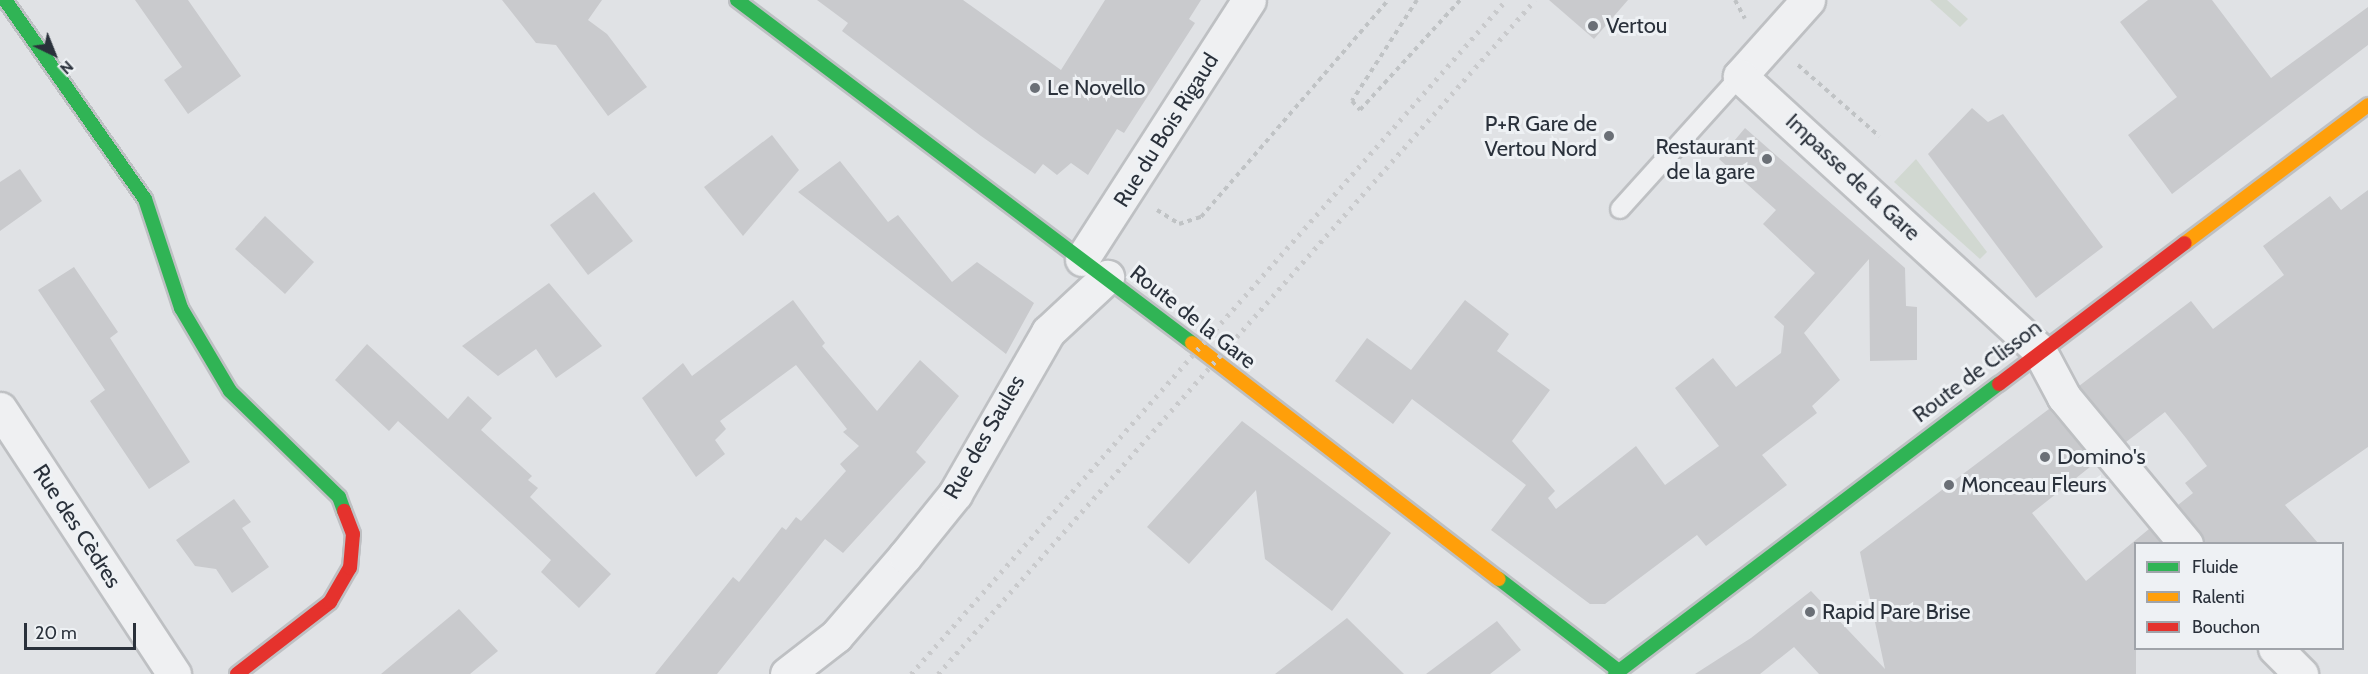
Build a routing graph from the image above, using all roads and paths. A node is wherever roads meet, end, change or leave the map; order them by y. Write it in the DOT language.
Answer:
graph roads {
  1 [pos="5,0"];
  2 [pos="737,0"];
  3 [pos="1249,0"];
  4 [pos="1388,0"];
  5 [pos="1417,0"];
  6 [pos="1460,0"];
  7 [pos="1735,0"];
  8 [pos="1809,0"];
  9 [pos="1771,42"];
  10 [pos="1740,76"];
  11 [pos="2368,105"];
  12 [pos="1879,136"];
  13 [pos="1129,191"];
  14 [pos="1620,208"];
  15 [pos="1094,268"];
  16 [pos="2039,350"];
  17 [pos="0,409"];
  18 [pos="2185,542"];
  19 [pos="2277,650"];
  20 [pos="1618,673"];
  21 [pos="174,674"];
  22 [pos="237,674"];
  23 [pos="787,674"];
  24 [pos="2301,674"];
  1 -- 22 [label="main road"];
  2 -- 15 [label="main road, Route de la Gare"];
  3 -- 13 [label="street, Rue du Bois Rigaud"];
  4 -- 13 [label="path"];
  5 -- 6 [label="path"];
  7 -- 9 [label="path"];
  8 -- 9 [label="street"];
  9 -- 10 [label="street"];
  9 -- 12 [label="path"];
  10 -- 14 [label="lane"];
  10 -- 16 [label="street, Impasse de la Gare"];
  11 -- 16 [label="main road, Route de Clisson"];
  13 -- 15 [label="street, Rue du Bois Rigaud"];
  15 -- 20 [label="main road, Route de la Gare"];
  15 -- 23 [label="street, Rue des Saules"];
  16 -- 18 [label="street, Impasse de la Gare"];
  16 -- 20 [label="main road, Route de Clisson"];
  17 -- 21 [label="street, Rue des Cèdres"];
  19 -- 24 [label="street"];
}
